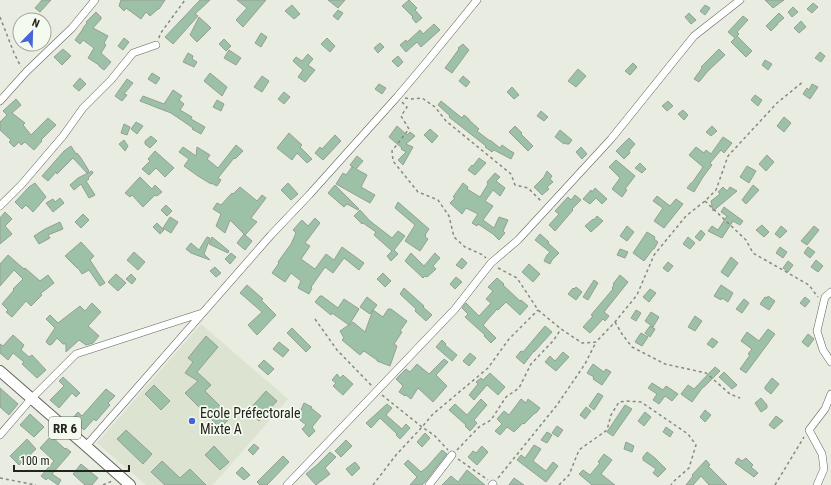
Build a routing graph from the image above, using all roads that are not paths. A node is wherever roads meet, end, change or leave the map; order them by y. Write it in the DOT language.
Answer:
graph roads {
  1 [pos="95,0"];
  2 [pos="477,0"];
  3 [pos="740,0"];
  4 [pos="156,45"];
  5 [pos="0,101"];
  6 [pos="0,206"];
  7 [pos="828,294"];
  8 [pos="202,313"];
  9 [pos="831,362"];
  10 [pos="0,371"];
  11 [pos="831,394"];
  12 [pos="31,399"];
  13 [pos="0,435"];
  14 [pos="86,446"];
  15 [pos="452,456"];
  16 [pos="130,485"];
  17 [pos="287,485"];
  18 [pos="429,485"];
  19 [pos="817,485"];
  1 -- 5 [label="street"];
  2 -- 8 [label="street"];
  3 -- 17 [label="street"];
  4 -- 6 [label="street"];
  7 -- 9 [label="street"];
  8 -- 12 [label="street"];
  8 -- 14 [label="street"];
  10 -- 12 [label="main road, RR 6"];
  11 -- 19 [label="street"];
  12 -- 13 [label="street"];
  12 -- 14 [label="main road, RR 6"];
  14 -- 16 [label="main road, RR 6"];
  15 -- 18 [label="street"];
}
